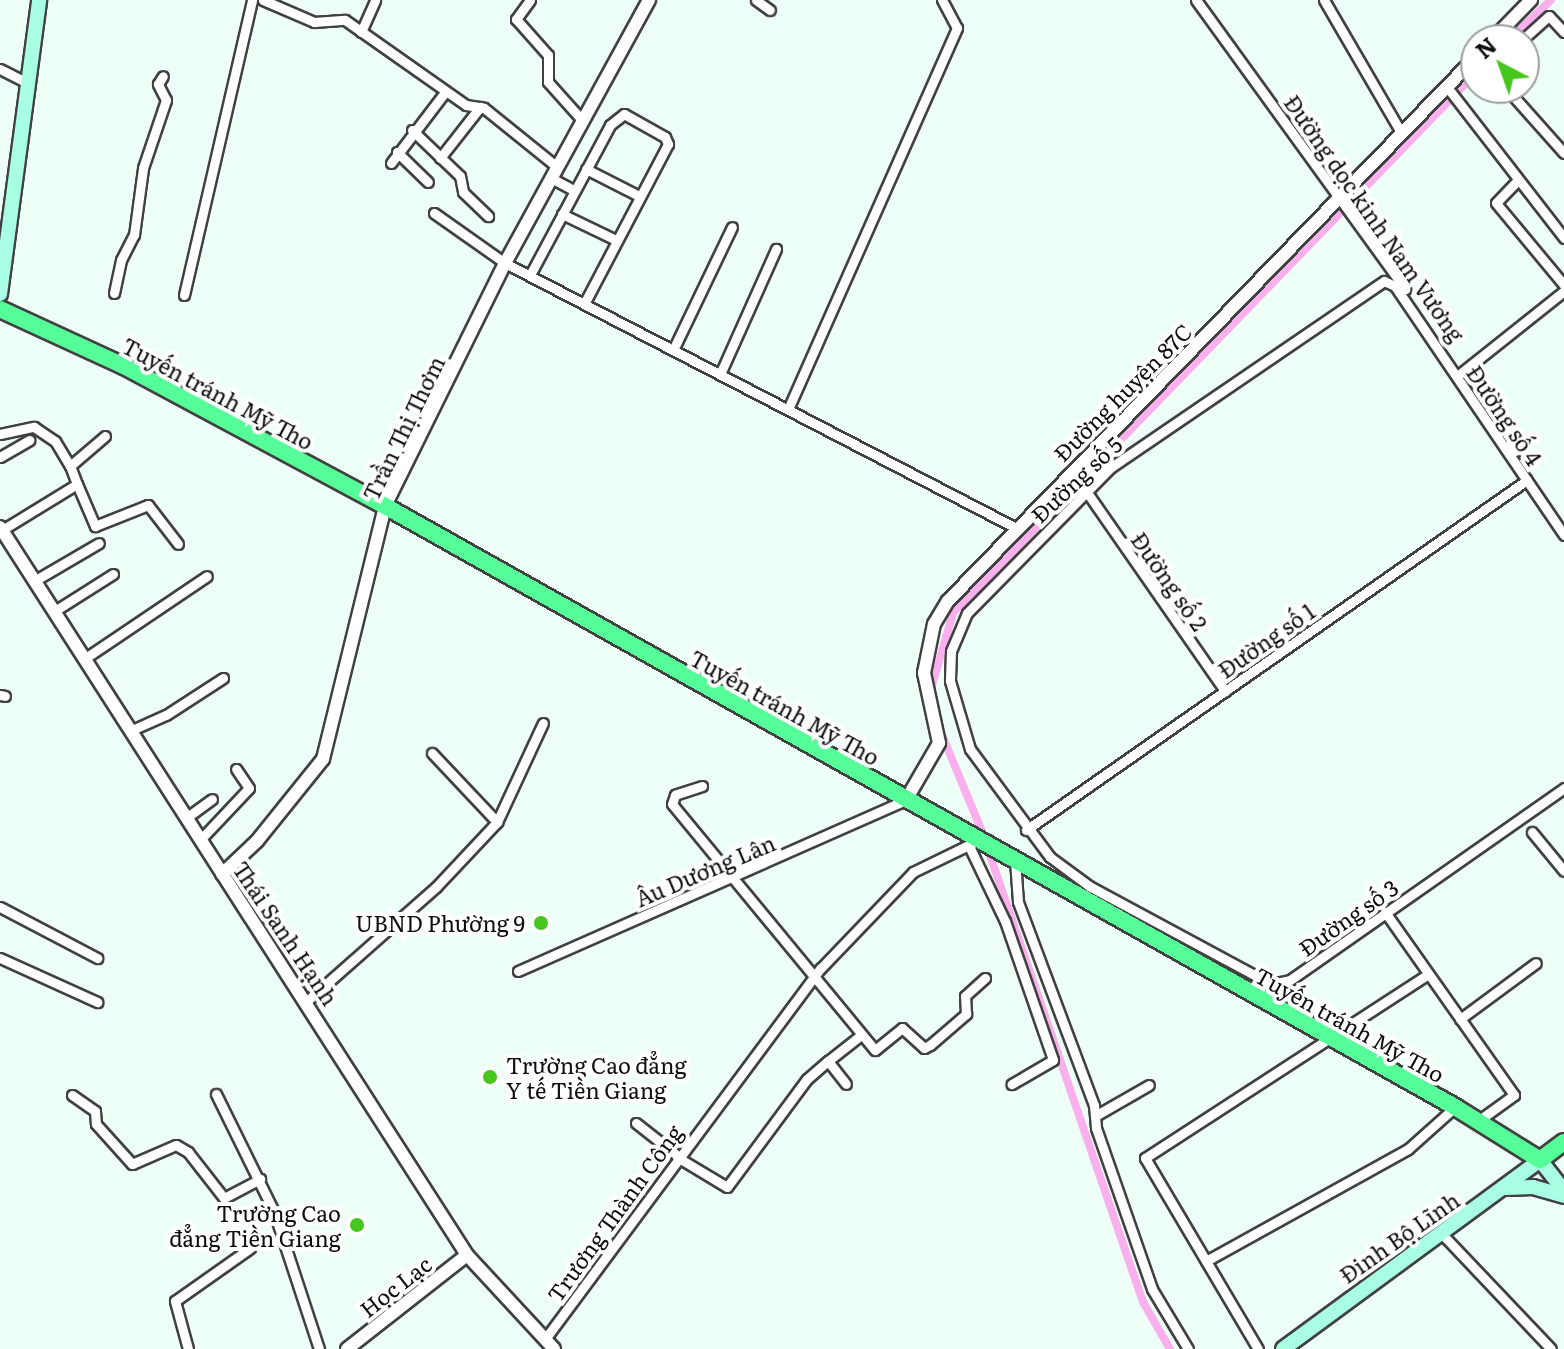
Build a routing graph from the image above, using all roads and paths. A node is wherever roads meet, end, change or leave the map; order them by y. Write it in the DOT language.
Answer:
graph roads {
  1 [pos="39,0"];
  2 [pos="252,0"];
  3 [pos="263,0"];
  4 [pos="375,0"];
  5 [pos="530,0"];
  6 [pos="649,0"];
  7 [pos="756,0"];
  8 [pos="942,0"];
  9 [pos="1196,0"];
  10 [pos="1324,0"];
  11 [pos="1531,0"];
  12 [pos="770,10"];
  13 [pos="1508,24"];
  14 [pos="1540,24"];
  15 [pos="361,32"];
  16 [pos="1564,32"];
  17 [pos="0,69"];
  18 [pos="163,76"];
  19 [pos="1460,82"];
  20 [pos="28,83"];
  21 [pos="445,92"];
  22 [pos="1452,94"];
  23 [pos="1520,104"];
  24 [pos="480,107"];
  25 [pos="582,120"];
  26 [pos="412,130"];
  27 [pos="1402,134"];
  28 [pos="397,152"];
  29 [pos="1564,153"];
  30 [pos="440,158"];
  31 [pos="391,163"];
  32 [pos="586,169"];
  33 [pos="554,175"];
  34 [pos="1517,181"];
  35 [pos="428,182"];
  36 [pos="572,189"];
  37 [pos="639,196"];
  38 [pos="1345,205"];
  39 [pos="434,213"];
  40 [pos="562,214"];
  41 [pos="488,216"];
  42 [pos="732,227"];
  43 [pos="1564,238"];
  44 [pos="616,240"];
  45 [pos="776,249"];
  46 [pos="507,264"];
  47 [pos="525,273"];
  48 [pos="1384,281"];
  49 [pos="1564,288"];
  50 [pos="114,293"];
  51 [pos="0,294"];
  52 [pos="184,295"];
  53 [pos="585,302"];
  54 [pos="0,309"];
  55 [pos="674,348"];
  56 [pos="721,372"];
  57 [pos="1461,373"];
  58 [pos="789,407"];
  59 [pos="0,434"];
  60 [pos="105,436"];
  61 [pos="30,440"];
  62 [pos="1523,446"];
  63 [pos="0,457"];
  64 [pos="70,466"];
  65 [pos="1527,480"];
  66 [pos="77,484"];
  67 [pos="1086,491"];
  68 [pos="385,506"];
  69 [pos="1016,528"];
  70 [pos="1,529"];
  71 [pos="1564,535"];
  72 [pos="99,543"];
  73 [pos="178,544"];
  74 [pos="113,574"];
  75 [pos="207,576"];
  76 [pos="34,581"];
  77 [pos="53,612"];
  78 [pos="84,659"];
  79 [pos="223,678"];
  80 [pos="1225,691"];
  81 [pos="543,723"];
  82 [pos="132,730"];
  83 [pos="432,753"];
  84 [pos="236,769"];
  85 [pos="702,786"];
  86 [pos="1564,788"];
  87 [pos="212,799"];
  88 [pos="906,800"];
  89 [pos="186,818"];
  90 [pos="497,822"];
  91 [pos="1026,830"];
  92 [pos="1532,832"];
  93 [pos="200,840"];
  94 [pos="977,843"];
  95 [pos="1013,859"];
  96 [pos="1564,871"];
  97 [pos="222,874"];
  98 [pos="730,878"];
  99 [pos="1085,891"];
  100 [pos="0,907"];
  101 [pos="1385,912"];
  102 [pos="0,958"];
  103 [pos="97,958"];
  104 [pos="1232,963"];
  105 [pos="1536,963"];
  106 [pos="518,971"];
  107 [pos="1427,975"];
  108 [pos="812,978"];
  109 [pos="985,978"];
  110 [pos="1223,979"];
  111 [pos="307,1001"];
  112 [pos="97,1002"];
  113 [pos="1460,1019"];
  114 [pos="861,1035"];
  115 [pos="1329,1038"];
  116 [pos="828,1061"];
  117 [pos="846,1084"];
  118 [pos="1012,1084"];
  119 [pos="1149,1085"];
  120 [pos="216,1094"];
  121 [pos="72,1095"];
  122 [pos="1455,1107"];
  123 [pos="1095,1116"];
  124 [pos="1478,1121"];
  125 [pos="636,1123"];
  126 [pos="1564,1142"];
  127 [pos="677,1156"];
  128 [pos="1540,1160"];
  129 [pos="260,1179"];
  130 [pos="1506,1188"];
  131 [pos="1564,1194"];
  132 [pos="1442,1234"];
  133 [pos="250,1248"];
  134 [pos="467,1255"];
  135 [pos="1206,1261"];
  136 [pos="549,1344"];
  137 [pos="1287,1348"];
  138 [pos="188,1349"];
  139 [pos="319,1349"];
  140 [pos="347,1349"];
  141 [pos="1188,1349"];
  142 [pos="1258,1349"];
  143 [pos="1551,1349"];
  1 -- 20 [label="main road"];
  2 -- 52 [label="street"];
  3 -- 15 [label="street"];
  4 -- 15 [label="street"];
  5 -- 25 [label="street"];
  6 -- 25 [label="street, Trần Thị Thơm"];
  7 -- 12 [label="street"];
  8 -- 58 [label="street"];
  9 -- 38 [label="street, Đường dọc kinh Nam Vương"];
  10 -- 27 [label="street"];
  11 -- 13 [label="street"];
  14 -- 16 [label="street"];
  15 -- 21 [label="street"];
  17 -- 20 [label="street"];
  18 -- 50 [label="street"];
  19 -- 22 [label="street, Đường huyện 87C"];
  20 -- 51 [label="main road"];
  21 -- 24 [label="street"];
  21 -- 26 [label="street"];
  22 -- 27 [label="street, Đường huyện 87C"];
  22 -- 34 [label="street"];
  23 -- 29 [label="street"];
  24 -- 30 [label="street"];
  24 -- 33 [label="street"];
  25 -- 33 [label="street, Trần Thị Thơm"];
  26 -- 28 [label="street"];
  26 -- 30 [label="street"];
  27 -- 38 [label="street, Đường huyện 87C"];
  28 -- 31 [label="street"];
  28 -- 35 [label="street"];
  30 -- 41 [label="street"];
  32 -- 36 [label="street"];
  32 -- 37 [label="street"];
  32 -- 37 [label="street"];
  33 -- 36 [label="street"];
  33 -- 46 [label="street, Trần Thị Thơm"];
  34 -- 43 [label="street"];
  34 -- 49 [label="street"];
  36 -- 40 [label="street"];
  37 -- 44 [label="street"];
  38 -- 57 [label="street, Đường dọc kinh Nam Vương"];
  38 -- 69 [label="street, Đường huyện 87C"];
  39 -- 46 [label="street"];
  40 -- 44 [label="street"];
  40 -- 47 [label="street"];
  42 -- 55 [label="street"];
  44 -- 53 [label="street"];
  45 -- 56 [label="street"];
  46 -- 47 [label="street"];
  46 -- 68 [label="street, Trần Thị Thơm"];
  47 -- 53 [label="street"];
  48 -- 65 [label="street, Đường số 4"];
  48 -- 67 [label="street, Đường số 5"];
  49 -- 57 [label="street"];
  53 -- 55 [label="street"];
  54 -- 68 [label="highway, Tuyến tránh Mỹ Tho"];
  55 -- 56 [label="street"];
  56 -- 58 [label="street"];
  57 -- 62 [label="street, Đường dọc kinh Nam Vương"];
  58 -- 69 [label="street"];
  59 -- 64 [label="street"];
  60 -- 64 [label="street"];
  61 -- 63 [label="street"];
  64 -- 66 [label="street"];
  65 -- 71 [label="street, Đường số 4"];
  65 -- 80 [label="street, Đường số 1"];
  66 -- 70 [label="street"];
  66 -- 73 [label="street"];
  67 -- 80 [label="street, Đường số 2"];
  67 -- 91 [label="street, Đường số 5"];
  68 -- 88 [label="highway, Tuyến tránh Mỹ Tho"];
  68 -- 97 [label="street, Trần Thị Thơm"];
  69 -- 88 [label="street, Đường huyện 87C"];
  70 -- 76 [label="street, Thái Sanh Hạnh"];
  72 -- 76 [label="street"];
  74 -- 77 [label="street"];
  75 -- 78 [label="street"];
  76 -- 77 [label="street, Thái Sanh Hạnh"];
  77 -- 78 [label="street, Thái Sanh Hạnh"];
  78 -- 82 [label="street, Thái Sanh Hạnh"];
  79 -- 82 [label="street"];
  80 -- 91 [label="street, Đường số 1"];
  81 -- 90 [label="street"];
  82 -- 89 [label="street, Thái Sanh Hạnh"];
  83 -- 90 [label="street"];
  84 -- 93 [label="street"];
  85 -- 98 [label="street"];
  86 -- 101 [label="street, Đường số 3"];
  87 -- 89 [label="street"];
  88 -- 94 [label="highway, Tuyến tránh Mỹ Tho"];
  88 -- 98 [label="street, Âu Dương Lân"];
  89 -- 93 [label="street, Thái Sanh Hạnh"];
  90 -- 111 [label="street"];
  91 -- 99 [label="street, Đường số 3"];
  92 -- 96 [label="street"];
  93 -- 97 [label="street, Thái Sanh Hạnh"];
  94 -- 95 [label="highway, Tuyến tránh Mỹ Tho"];
  94 -- 108 [label="street, Trương Thành Công"];
  94 -- 118 [label="street"];
  95 -- 99 [label="highway, Tuyến tránh Mỹ Tho"];
  95 -- 123 [label="street"];
  97 -- 111 [label="street, Thái Sanh Hạnh"];
  98 -- 106 [label="street, Âu Dương Lân"];
  98 -- 108 [label="street"];
  99 -- 104 [label="street, Đường số 3"];
  99 -- 110 [label="highway, Tuyến tránh Mỹ Tho"];
  100 -- 103 [label="street"];
  101 -- 104 [label="street, Đường số 3"];
  101 -- 107 [label="street"];
  102 -- 112 [label="street"];
  104 -- 110 [label="street"];
  105 -- 113 [label="street"];
  107 -- 113 [label="street"];
  107 -- 115 [label="street"];
  108 -- 114 [label="street"];
  108 -- 127 [label="street, Trương Thành Công"];
  109 -- 114 [label="street"];
  110 -- 115 [label="highway, Tuyến tránh Mỹ Tho"];
  111 -- 134 [label="street, Thái Sanh Hạnh"];
  113 -- 124 [label="street"];
  114 -- 116 [label="street"];
  115 -- 122 [label="highway, Tuyến tránh Mỹ Tho"];
  115 -- 135 [label="street"];
  116 -- 117 [label="street"];
  116 -- 127 [label="street"];
  119 -- 123 [label="street"];
  120 -- 129 [label="street"];
  121 -- 129 [label="street"];
  122 -- 124 [label="highway, Tuyến tránh Mỹ Tho"];
  122 -- 135 [label="street"];
  123 -- 141 [label="street"];
  124 -- 128 [label="highway, Tuyến tránh Mỹ Tho"];
  125 -- 127 [label="street"];
  126 -- 128 [label="highway"];
  127 -- 136 [label="street, Trương Thành Công"];
  128 -- 130 [label="main road, Đinh Bộ Lĩnh"];
  128 -- 131 [label="main road"];
  129 -- 139 [label="street"];
  130 -- 131 [label="main road"];
  130 -- 132 [label="main road, Đinh Bộ Lĩnh"];
  132 -- 137 [label="main road, Đinh Bộ Lĩnh"];
  132 -- 143 [label="street"];
  133 -- 138 [label="street"];
  134 -- 136 [label="street, Thái Sanh Hạnh"];
  134 -- 140 [label="street, Học Lạc"];
  135 -- 142 [label="street"];
}
